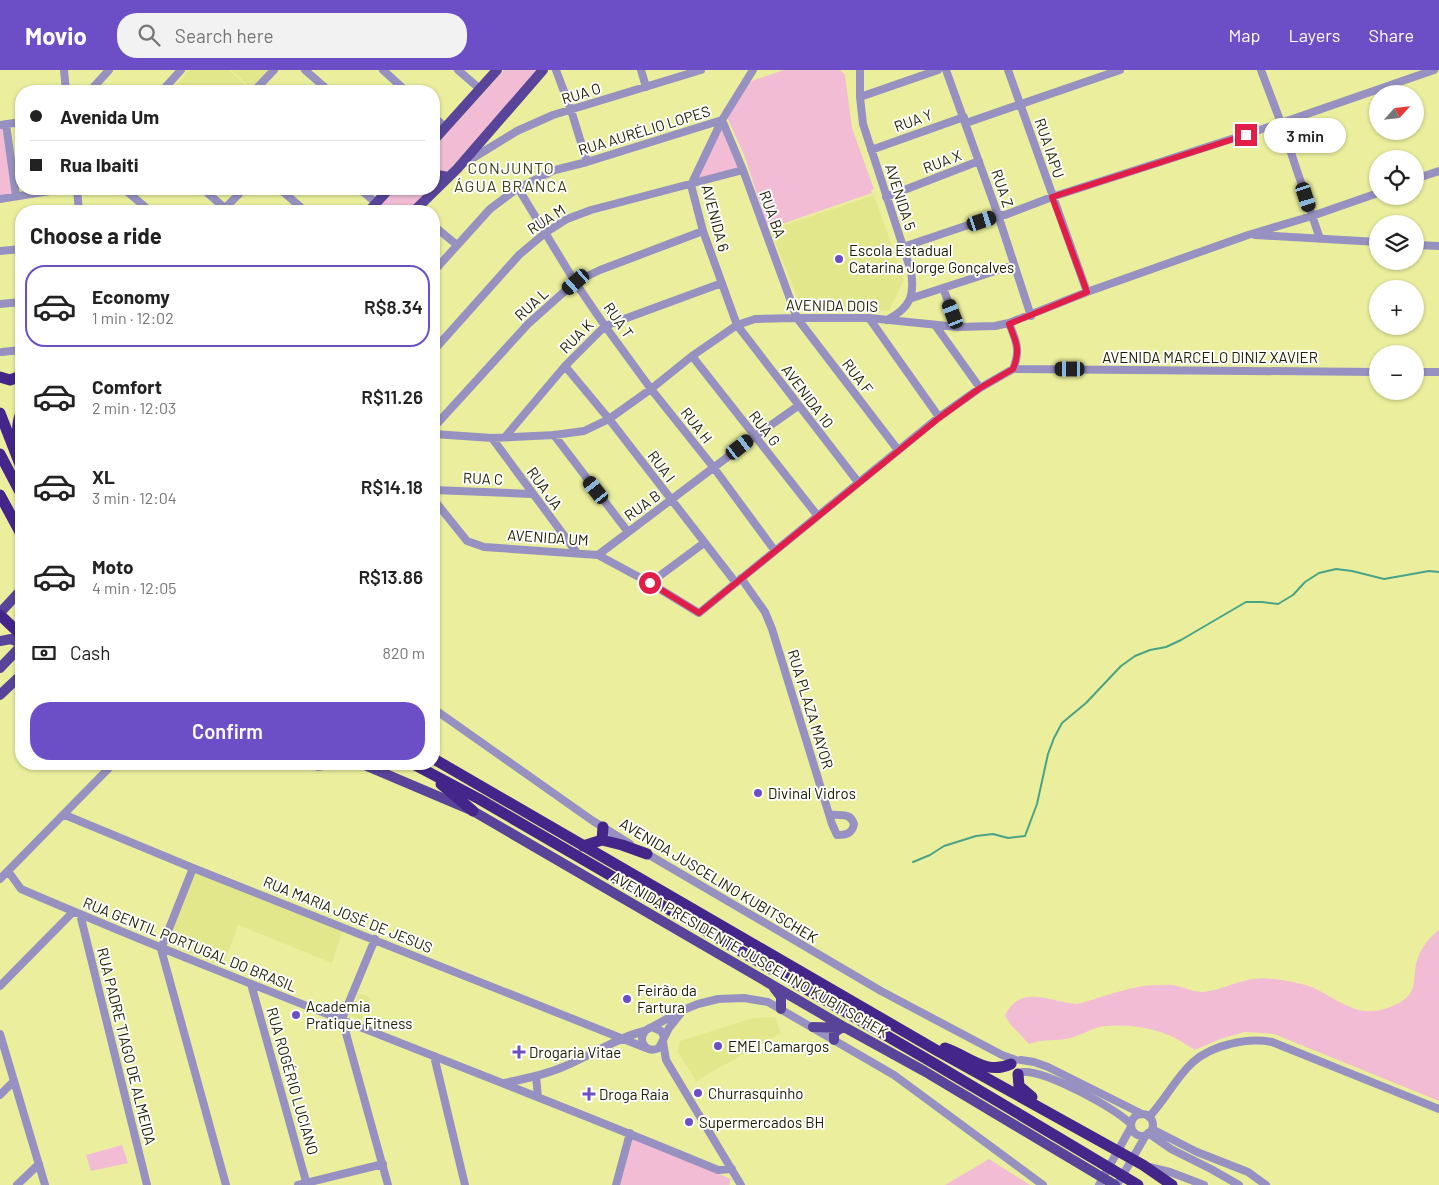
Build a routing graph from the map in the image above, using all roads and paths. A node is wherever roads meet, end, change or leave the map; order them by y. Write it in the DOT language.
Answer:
graph roads {
  1 [pos="64,70"];
  2 [pos="109,70"];
  3 [pos="181,70"];
  4 [pos="274,70"];
  5 [pos="305,70"];
  6 [pos="383,70"];
  7 [pos="458,70"];
  8 [pos="497,70"];
  9 [pos="543,70"];
  10 [pos="556,70"];
  11 [pos="641,70"];
  12 [pos="701,70"];
  13 [pos="754,70"];
  14 [pos="860,70"];
  15 [pos="938,70"];
  16 [pos="946,70"];
  17 [pos="1008,70"];
  18 [pos="1120,70"];
  19 [pos="1261,70"];
  20 [pos="1434,70"];
  21 [pos="65,85"];
  22 [pos="95,85"];
  23 [pos="168,85"];
  24 [pos="260,85"];
  25 [pos="322,85"];
  26 [pos="399,85"];
  27 [pos="646,88"];
  28 [pos="480,89"];
  29 [pos="860,97"];
  30 [pos="1020,104"];
  31 [pos="571,110"];
  32 [pos="722,120"];
  33 [pos="965,120"];
  34 [pos="440,122"];
  35 [pos="1281,123"];
  36 [pos="3,125"];
  37 [pos="445,127"];
  38 [pos="440,133"];
  39 [pos="484,138"];
  40 [pos="500,141"];
  41 [pos="871,150"];
  42 [pos="979,161"];
  43 [pos="587,162"];
  44 [pos="457,169"];
  45 [pos="743,170"];
  46 [pos="1439,171"];
  47 [pos="440,176"];
  48 [pos="1424,176"];
  49 [pos="449,177"];
  50 [pos="440,184"];
  51 [pos="691,185"];
  52 [pos="518,188"];
  53 [pos="15,191"];
  54 [pos="23,195"];
  55 [pos="131,195"];
  56 [pos="209,195"];
  57 [pos="239,195"];
  58 [pos="287,195"];
  59 [pos="367,195"];
  60 [pos="383,195"];
  61 [pos="1369,195"];
  62 [pos="16,196"];
  63 [pos="886,197"];
  64 [pos="1052,197"];
  65 [pos="0,198"];
  66 [pos="376,203"];
  67 [pos="143,205"];
  68 [pos="220,205"];
  69 [pos="230,205"];
  70 [pos="298,205"];
  71 [pos="998,215"];
  72 [pos="1312,216"];
  73 [pos="440,231"];
  74 [pos="703,231"];
  75 [pos="545,234"];
  76 [pos="1248,235"];
  77 [pos="1320,239"];
  78 [pos="1369,242"];
  79 [pos="457,245"];
  80 [pos="1424,245"];
  81 [pos="1439,246"];
  82 [pos="902,247"];
  83 [pos="15,250"];
  84 [pos="0,251"];
  85 [pos="440,264"];
  86 [pos="1014,265"];
  87 [pos="576,282"];
  88 [pos="722,283"];
  89 [pos="943,288"];
  90 [pos="1087,292"];
  91 [pos="912,298"];
  92 [pos="15,303"];
  93 [pos="0,304"];
  94 [pos="1031,316"];
  95 [pos="796,318"];
  96 [pos="869,318"];
  97 [pos="887,320"];
  98 [pos="1009,324"];
  99 [pos="737,325"];
  100 [pos="936,325"];
  101 [pos="606,326"];
  102 [pos="958,327"];
  103 [pos="440,343"];
  104 [pos="15,351"];
  105 [pos="2,352"];
  106 [pos="692,356"];
  107 [pos="565,366"];
  108 [pos="1013,369"];
  109 [pos="1369,372"];
  110 [pos="1424,372"];
  111 [pos="1439,372"];
  112 [pos="0,377"];
  113 [pos="15,378"];
  114 [pos="980,388"];
  115 [pos="651,389"];
  116 [pos="798,406"];
  117 [pos="0,414"];
  118 [pos="939,418"];
  119 [pos="440,419"];
  120 [pos="609,419"];
  121 [pos="440,434"];
  122 [pos="554,435"];
  123 [pos="505,437"];
  124 [pos="754,437"];
  125 [pos="492,438"];
  126 [pos="898,450"];
  127 [pos="15,452"];
  128 [pos="0,454"];
  129 [pos="714,468"];
  130 [pos="858,482"];
  131 [pos="15,483"];
  132 [pos="440,490"];
  133 [pos="0,494"];
  134 [pos="532,494"];
  135 [pos="672,501"];
  136 [pos="440,507"];
  137 [pos="817,516"];
  138 [pos="15,523"];
  139 [pos="628,532"];
  140 [pos="704,543"];
  141 [pos="775,551"];
  142 [pos="577,553"];
  143 [pos="598,555"];
  144 [pos="739,581"];
  145 [pos="650,583"];
  146 [pos="15,596"];
  147 [pos="0,614"];
  148 [pos="15,629"];
  149 [pos="0,641"];
  150 [pos="15,641"];
  151 [pos="15,651"];
  152 [pos="0,668"];
  153 [pos="15,681"];
  154 [pos="0,696"];
  155 [pos="440,713"];
  156 [pos="440,763"];
  157 [pos="107,770"];
  158 [pos="376,770"];
  159 [pos="424,770"];
  160 [pos="473,811"];
  161 [pos="65,814"];
  162 [pos="829,814"];
  163 [pos="603,828"];
  164 [pos="602,840"];
  165 [pos="583,846"];
  166 [pos="646,854"];
  167 [pos="193,868"];
  168 [pos="8,871"];
  169 [pos="0,879"];
  170 [pos="77,913"];
  171 [pos="375,939"];
  172 [pos="161,949"];
  173 [pos="252,984"];
  174 [pos="770,984"];
  175 [pos="0,986"];
  176 [pos="781,1009"];
  177 [pos="683,1010"];
  178 [pos="342,1020"];
  179 [pos="813,1027"];
  180 [pos="843,1028"];
  181 [pos="648,1029"];
  182 [pos="0,1034"];
  183 [pos="911,1035"];
  184 [pos="622,1039"];
  185 [pos="664,1040"];
  186 [pos="834,1040"];
  187 [pos="649,1049"];
  188 [pos="434,1056"];
  189 [pos="666,1060"];
  190 [pos="1016,1061"];
  191 [pos="1021,1073"];
  192 [pos="536,1076"];
  193 [pos="14,1081"];
  194 [pos="504,1082"];
  195 [pos="0,1095"];
  196 [pos="538,1097"];
  197 [pos="1439,1109"];
  198 [pos="1146,1116"];
  199 [pos="1062,1121"];
  200 [pos="1130,1128"];
  201 [pos="1149,1132"];
  202 [pos="630,1133"];
  203 [pos="38,1164"];
  204 [pos="382,1164"];
  205 [pos="1143,1165"];
  206 [pos="732,1169"];
  207 [pos="307,1184"];
  208 [pos="17,1185"];
  209 [pos="45,1185"];
  210 [pos="147,1185"];
  211 [pos="226,1185"];
  212 [pos="298,1185"];
  213 [pos="388,1185"];
  214 [pos="465,1185"];
  215 [pos="616,1185"];
  216 [pos="740,1185"];
  217 [pos="1043,1185"];
  218 [pos="1099,1185"];
  219 [pos="1116,1185"];
  220 [pos="1138,1185"];
  221 [pos="1172,1185"];
  222 [pos="1204,1185"];
  223 [pos="1239,1185"];
  224 [pos="1266,1185"];
  1 -- 21 [label="street"];
  2 -- 22 [label="street"];
  3 -- 23 [label="street"];
  4 -- 24 [label="street"];
  5 -- 25 [label="street"];
  6 -- 26 [label="street"];
  7 -- 28 [label="street"];
  8 -- 28 [label="main road"];
  9 -- 39 [label="main road"];
  10 -- 31 [label="street"];
  11 -- 27 [label="street"];
  12 -- 27 [label="street, RUA O"];
  13 -- 32 [label="street, AVENIDA 6"];
  14 -- 29 [label="street, AVENIDA 5"];
  15 -- 29 [label="street"];
  16 -- 33 [label="street, RUA Z"];
  17 -- 30 [label="street, RUA IAPU"];
  18 -- 30 [label="street, RUA Y"];
  19 -- 35 [label="street"];
  20 -- 35 [label="street"];
  27 -- 31 [label="street, RUA O"];
  28 -- 37 [label="main road"];
  29 -- 41 [label="street, AVENIDA 5"];
  30 -- 33 [label="street, RUA Y"];
  30 -- 64 [label="street, RUA IAPU"];
  31 -- 40 [label="street, RUA O"];
  31 -- 43 [label="street"];
  32 -- 43 [label="street, RUA AURÉLIO LOPES"];
  32 -- 45 [label="street, RUA BA"];
  32 -- 51 [label="street, AVENIDA 6"];
  33 -- 41 [label="street, RUA Y"];
  33 -- 42 [label="street, RUA Z"];
  34 -- 37 [label="street"];
  35 -- 64 [label="street"];
  35 -- 72 [label="street"];
  36 -- 53 [label="street"];
  37 -- 38 [label="main road"];
  39 -- 40 [label="street"];
  39 -- 44 [label="main road"];
  40 -- 44 [label="street, RUA O"];
  41 -- 63 [label="street, AVENIDA 5"];
  42 -- 63 [label="street, RUA X"];
  42 -- 71 [label="street, RUA Z"];
  43 -- 52 [label="street, RUA AURÉLIO LOPES"];
  44 -- 49 [label="main road"];
  45 -- 51 [label="street, RUA M"];
  45 -- 95 [label="street, RUA BA"];
  46 -- 48 [label="street"];
  47 -- 49 [label="main road"];
  49 -- 50 [label="main road"];
  51 -- 74 [label="street, AVENIDA 6"];
  51 -- 75 [label="street, RUA M"];
  52 -- 75 [label="street, RUA T"];
  52 -- 79 [label="street, RUA AURÉLIO LOPES"];
  54 -- 62 [label="street"];
  55 -- 67 [label="street"];
  56 -- 68 [label="street"];
  57 -- 69 [label="street"];
  58 -- 70 [label="street"];
  59 -- 66 [label="street"];
  60 -- 66 [label="main road"];
  61 -- 72 [label="street, AVENIDA DOIS"];
  62 -- 65 [label="street"];
  63 -- 82 [label="street, AVENIDA 5"];
  64 -- 71 [label="street"];
  64 -- 90 [label="street, RUA IAPU"];
  71 -- 82 [label="street"];
  71 -- 86 [label="street, RUA Z"];
  72 -- 76 [label="street, AVENIDA DOIS"];
  72 -- 77 [label="street"];
  73 -- 79 [label="street"];
  74 -- 87 [label="street, RUA L"];
  74 -- 88 [label="street, AVENIDA 6"];
  75 -- 87 [label="street, RUA T"];
  75 -- 103 [label="street, RUA M"];
  76 -- 77 [label="street"];
  76 -- 90 [label="street, AVENIDA DOIS"];
  77 -- 78 [label="street"];
  79 -- 85 [label="street, RUA AURÉLIO LOPES"];
  80 -- 81 [label="street"];
  82 -- 91 [label="street, AVENIDA 5"];
  83 -- 84 [label="street"];
  86 -- 89 [label="street"];
  86 -- 94 [label="street, RUA Z"];
  87 -- 101 [label="street, RUA T"];
  87 -- 119 [label="street, RUA L"];
  88 -- 99 [label="street, AVENIDA 6"];
  88 -- 101 [label="street, RUA K"];
  89 -- 91 [label="street"];
  89 -- 102 [label="street"];
  90 -- 94 [label="street, AVENIDA DOIS"];
  91 -- 97 [label="street"];
  92 -- 93 [label="street"];
  94 -- 98 [label="street, AVENIDA DOIS"];
  95 -- 96 [label="street, AVENIDA DOIS"];
  95 -- 99 [label="street, AVENIDA DOIS"];
  95 -- 126 [label="street, RUA F"];
  96 -- 97 [label="street, AVENIDA DOIS"];
  96 -- 118 [label="street"];
  97 -- 100 [label="street, AVENIDA DOIS"];
  98 -- 102 [label="street, AVENIDA DOIS"];
  98 -- 108 [label="street"];
  99 -- 106 [label="street, AVENIDA DOIS"];
  99 -- 116 [label="street, AVENIDA 10"];
  100 -- 102 [label="street, AVENIDA DOIS"];
  100 -- 114 [label="street"];
  101 -- 107 [label="street, RUA K"];
  101 -- 115 [label="street, RUA T"];
  104 -- 105 [label="street"];
  106 -- 115 [label="street, AVENIDA DOIS"];
  106 -- 124 [label="street, RUA G"];
  107 -- 120 [label="street, RUA I"];
  107 -- 123 [label="street, RUA K"];
  108 -- 109 [label="street, AVENIDA MARCELO DINIZ XAVIER"];
  108 -- 114 [label="street, AVENIDA UM"];
  110 -- 111 [label="street"];
  112 -- 113 [label="highway"];
  114 -- 118 [label="street, AVENIDA UM"];
  115 -- 120 [label="street, AVENIDA DOIS"];
  115 -- 129 [label="street, RUA H"];
  116 -- 124 [label="street, RUA B"];
  116 -- 130 [label="street, AVENIDA 10"];
  117 -- 127 [label="highway"];
  118 -- 126 [label="street, AVENIDA UM"];
  120 -- 122 [label="street, AVENIDA DOIS"];
  120 -- 135 [label="street, RUA I"];
  121 -- 125 [label="street, AVENIDA DOIS"];
  122 -- 123 [label="street, AVENIDA DOIS"];
  122 -- 139 [label="street"];
  123 -- 125 [label="street, AVENIDA DOIS"];
  124 -- 129 [label="street, RUA B"];
  124 -- 137 [label="street, RUA G"];
  125 -- 134 [label="street, RUA JA"];
  126 -- 130 [label="street, AVENIDA UM"];
  128 -- 131 [label="highway"];
  129 -- 135 [label="street, RUA B"];
  129 -- 141 [label="street, RUA H"];
  130 -- 137 [label="street, AVENIDA UM"];
  132 -- 134 [label="street, RUA C"];
  133 -- 138 [label="highway"];
  134 -- 142 [label="street, RUA JA"];
  135 -- 139 [label="street, RUA B"];
  135 -- 140 [label="street, RUA I"];
  136 -- 142 [label="street, AVENIDA UM"];
  137 -- 141 [label="street, AVENIDA UM"];
  139 -- 143 [label="street, RUA B"];
  140 -- 144 [label="street, RUA I"];
  140 -- 145 [label="street"];
  141 -- 144 [label="street, AVENIDA UM"];
  142 -- 143 [label="street, AVENIDA UM"];
  143 -- 145 [label="street, AVENIDA UM"];
  144 -- 145 [label="street, AVENIDA UM"];
  144 -- 162 [label="street, RUA PLAZA MAYOR"];
  146 -- 147 [label="main road"];
  147 -- 148 [label="highway"];
  149 -- 150 [label="main road"];
  151 -- 152 [label="main road"];
  153 -- 154 [label="main road"];
  155 -- 163 [label="street, AVENIDA JUSCELINO KUBITSCHEK"];
  156 -- 165 [label="highway, AVENIDA PRESIDENTE JUSCELINO KUBITSCHEK"];
  157 -- 161 [label="street"];
  158 -- 160 [label="main road, AVENIDA PRESIDENTE JUSCELINO KUBITSCHEK"];
  159 -- 160 [label="highway"];
  159 -- 220 [label="highway, AVENIDA PRESIDENTE JUSCELINO KUBITSCHEK"];
  160 -- 174 [label="main road, AVENIDA PRESIDENTE JUSCELINO KUBITSCHEK"];
  161 -- 167 [label="street, RUA MARIA JOSÉ DE JESUS"];
  161 -- 168 [label="street"];
  162 -- 162 [label="street, RUA PLAZA MAYOR"];
  163 -- 164 [label="highway"];
  163 -- 166 [label="street, AVENIDA JUSCELINO KUBITSCHEK"];
  164 -- 165 [label="highway"];
  164 -- 166 [label="highway"];
  165 -- 183 [label="highway, AVENIDA PRESIDENTE JUSCELINO KUBITSCHEK"];
  166 -- 190 [label="street, AVENIDA JUSCELINO KUBITSCHEK"];
  167 -- 171 [label="street, RUA MARIA JOSÉ DE JESUS"];
  167 -- 172 [label="street"];
  168 -- 169 [label="street"];
  168 -- 170 [label="street, RUA GENTIL PORTUGAL DO BRASIL"];
  170 -- 172 [label="street, RUA GENTIL PORTUGAL DO BRASIL"];
  170 -- 175 [label="street"];
  170 -- 210 [label="street, RUA PADRE TIAGO DE ALMEIDA"];
  171 -- 178 [label="street"];
  171 -- 184 [label="street, RUA MARIA JOSÉ DE JESUS"];
  172 -- 173 [label="street, RUA GENTIL PORTUGAL DO BRASIL"];
  172 -- 211 [label="street"];
  173 -- 178 [label="street, RUA GENTIL PORTUGAL DO BRASIL"];
  173 -- 207 [label="street, RUA ROGÉRIO LUCIANO"];
  174 -- 176 [label="main road"];
  174 -- 180 [label="main road, AVENIDA PRESIDENTE JUSCELINO KUBITSCHEK"];
  176 -- 177 [label="street"];
  176 -- 179 [label="street"];
  177 -- 181 [label="street"];
  177 -- 185 [label="street"];
  178 -- 188 [label="street, RUA GENTIL PORTUGAL DO BRASIL"];
  178 -- 204 [label="street"];
  179 -- 180 [label="main road"];
  179 -- 186 [label="street"];
  180 -- 186 [label="main road"];
  180 -- 219 [label="main road, AVENIDA PRESIDENTE JUSCELINO KUBITSCHEK"];
  181 -- 184 [label="street"];
  181 -- 185 [label="street"];
  181 -- 187 [label="street"];
  182 -- 193 [label="street"];
  183 -- 190 [label="highway"];
  183 -- 199 [label="highway, AVENIDA PRESIDENTE JUSCELINO KUBITSCHEK"];
  184 -- 187 [label="street"];
  184 -- 192 [label="street"];
  185 -- 187 [label="street"];
  185 -- 189 [label="street"];
  186 -- 217 [label="street"];
  187 -- 189 [label="street"];
  188 -- 194 [label="street, RUA GENTIL PORTUGAL DO BRASIL"];
  188 -- 214 [label="street"];
  189 -- 206 [label="street"];
  190 -- 191 [label="street"];
  190 -- 191 [label="street, AVENIDA JUSCELINO KUBITSCHEK"];
  190 -- 198 [label="street"];
  191 -- 199 [label="highway"];
  191 -- 200 [label="street"];
  192 -- 194 [label="street"];
  192 -- 196 [label="street"];
  193 -- 195 [label="street"];
  193 -- 203 [label="street"];
  194 -- 196 [label="street, RUA GENTIL PORTUGAL DO BRASIL"];
  196 -- 202 [label="street, RUA GENTIL PORTUGAL DO BRASIL"];
  197 -- 198 [label="street"];
  198 -- 200 [label="street"];
  198 -- 201 [label="street"];
  199 -- 205 [label="highway, AVENIDA PRESIDENTE JUSCELINO KUBITSCHEK"];
  200 -- 201 [label="street"];
  200 -- 218 [label="street"];
  201 -- 219 [label="street"];
  201 -- 223 [label="street"];
  201 -- 224 [label="street"];
  202 -- 206 [label="street, RUA GENTIL PORTUGAL DO BRASIL"];
  202 -- 215 [label="street"];
  203 -- 208 [label="street"];
  203 -- 209 [label="street"];
  204 -- 207 [label="street"];
  204 -- 213 [label="street"];
  205 -- 221 [label="highway, AVENIDA PRESIDENTE JUSCELINO KUBITSCHEK"];
  205 -- 222 [label="street"];
  206 -- 216 [label="street"];
  207 -- 212 [label="street"];
}
